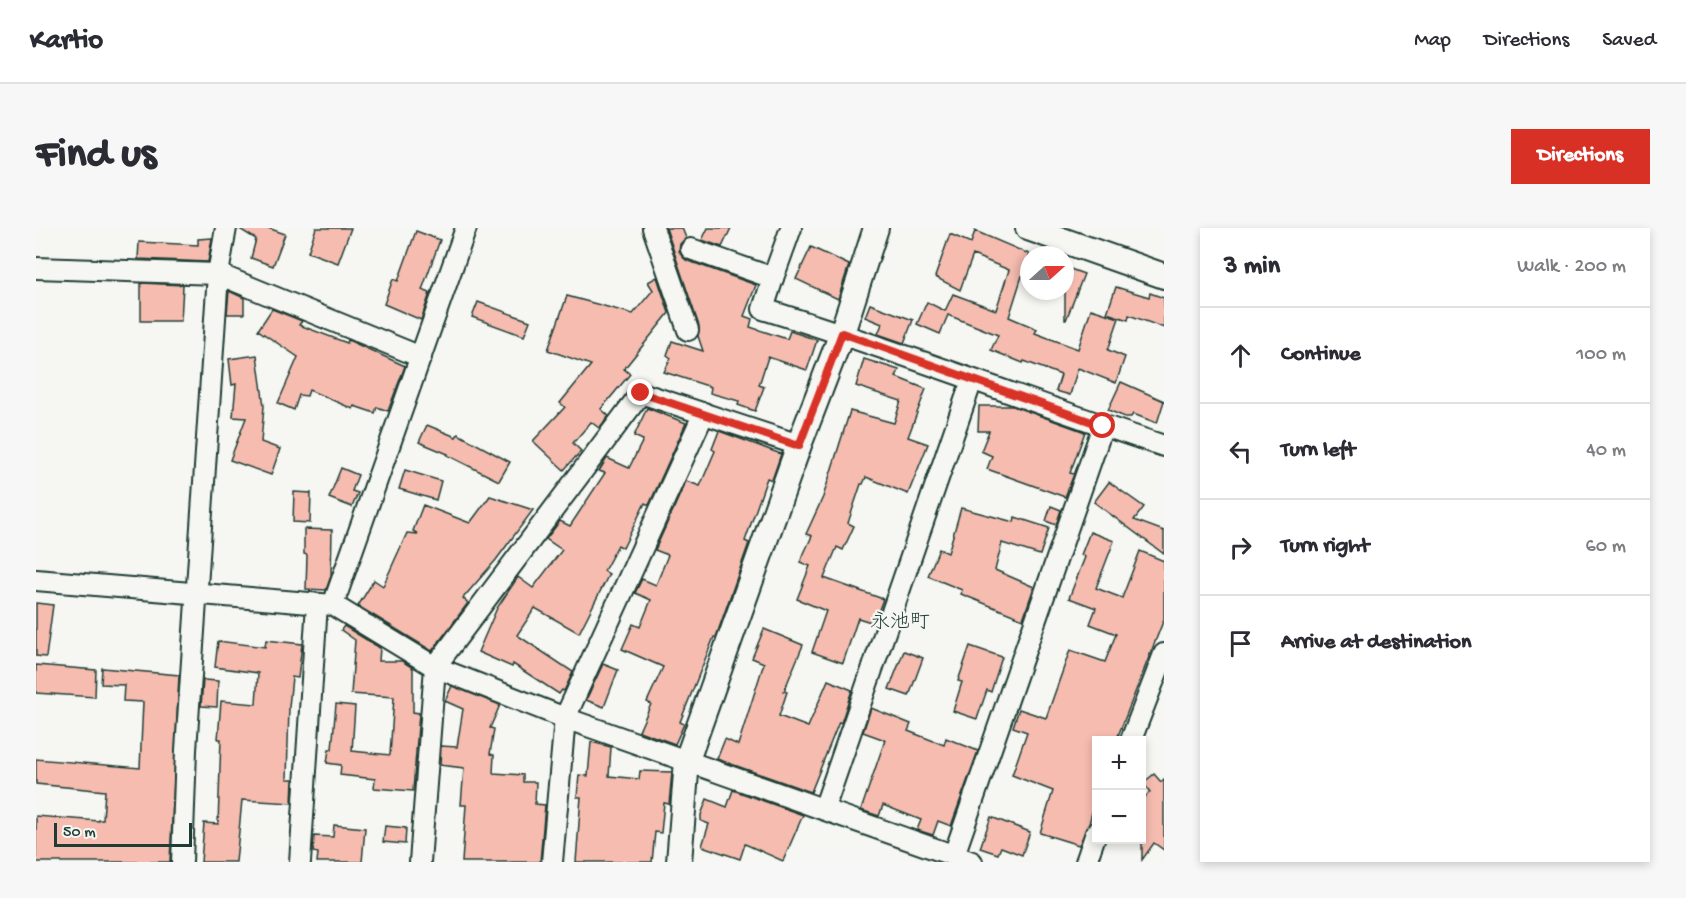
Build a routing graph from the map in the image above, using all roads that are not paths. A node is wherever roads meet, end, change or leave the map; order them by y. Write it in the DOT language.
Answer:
graph roads {
  1 [pos="226,228"];
  2 [pos="466,228"];
  3 [pos="653,228"];
  4 [pos="791,228"];
  5 [pos="876,228"];
  6 [pos="1028,228"];
  7 [pos="691,249"];
  8 [pos="36,268"];
  9 [pos="218,274"];
  10 [pos="1164,276"];
  11 [pos="773,278"];
  12 [pos="688,330"];
  13 [pos="842,333"];
  14 [pos="421,357"];
  15 [pos="972,380"];
  16 [pos="704,413"];
  17 [pos="1103,426"];
  18 [pos="799,446"];
  19 [pos="1164,446"];
  20 [pos="36,580"];
  21 [pos="195,593"];
  22 [pos="325,604"];
  23 [pos="1164,654"];
  24 [pos="435,667"];
  25 [pos="565,718"];
  26 [pos="1133,736"];
  27 [pos="687,760"];
  28 [pos="824,809"];
  29 [pos="1092,844"];
  30 [pos="963,858"];
  31 [pos="182,862"];
  32 [pos="300,862"];
  33 [pos="420,862"];
  34 [pos="552,862"];
  35 [pos="678,862"];
  36 [pos="1086,862"];
  1 -- 9 [label="street"];
  2 -- 14 [label="street"];
  3 -- 12 [label="street"];
  4 -- 11 [label="street"];
  5 -- 13 [label="street"];
  6 -- 10 [label="street"];
  7 -- 11 [label="street"];
  8 -- 9 [label="street"];
  9 -- 14 [label="street"];
  9 -- 21 [label="street"];
  11 -- 13 [label="street"];
  13 -- 15 [label="street"];
  13 -- 18 [label="street"];
  14 -- 22 [label="street"];
  15 -- 17 [label="street"];
  15 -- 28 [label="street"];
  16 -- 18 [label="street"];
  16 -- 24 [label="street"];
  16 -- 25 [label="street"];
  17 -- 19 [label="street"];
  17 -- 30 [label="street"];
  18 -- 27 [label="street"];
  20 -- 21 [label="street"];
  21 -- 22 [label="street"];
  21 -- 31 [label="street"];
  22 -- 24 [label="street"];
  22 -- 32 [label="street"];
  23 -- 26 [label="street"];
  24 -- 25 [label="street"];
  24 -- 33 [label="street"];
  25 -- 27 [label="street"];
  25 -- 34 [label="street"];
  27 -- 28 [label="street"];
  27 -- 35 [label="street"];
  28 -- 30 [label="street"];
  29 -- 36 [label="street"];
}
